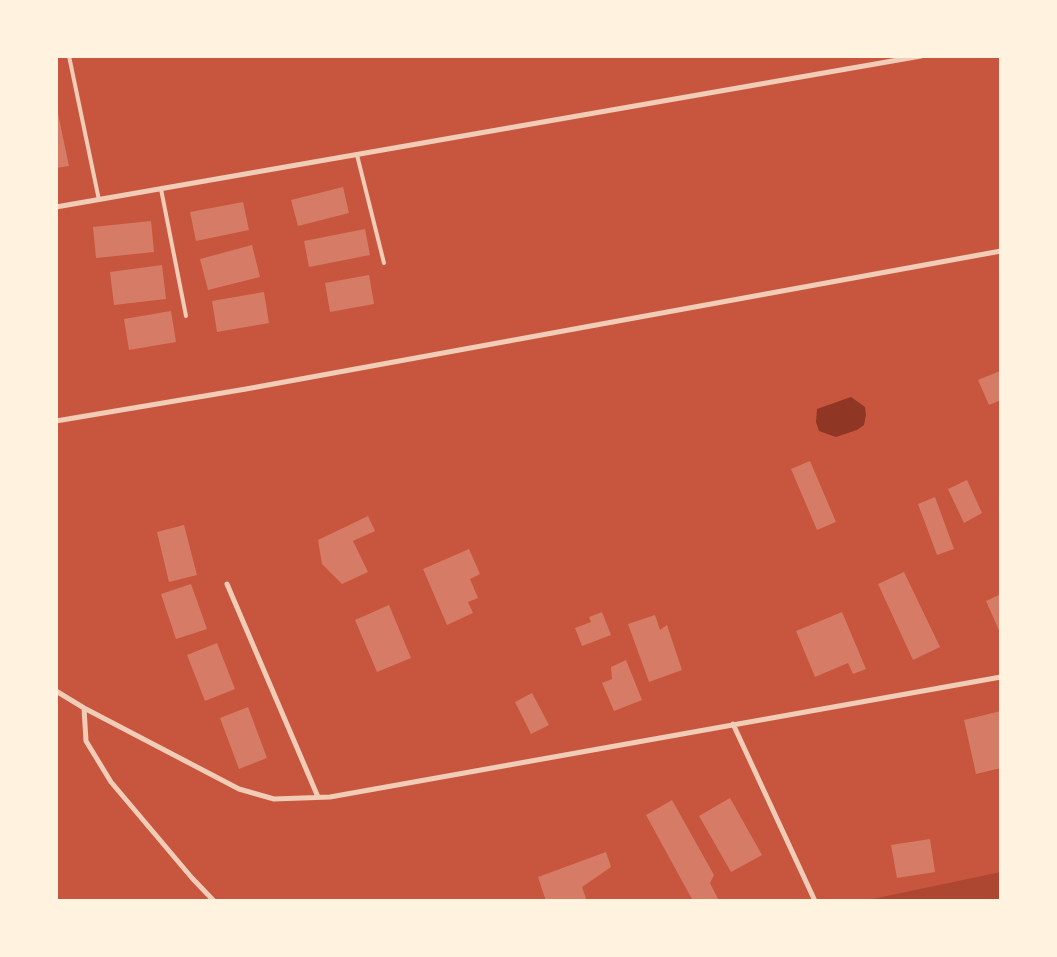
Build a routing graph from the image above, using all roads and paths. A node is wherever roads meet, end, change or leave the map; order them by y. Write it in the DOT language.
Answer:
graph roads {
  1 [pos="68,56"];
  2 [pos="921,56"];
  3 [pos="357,155"];
  4 [pos="161,189"];
  5 [pos="99,200"];
  6 [pos="56,207"];
  7 [pos="1001,251"];
  8 [pos="384,263"];
  9 [pos="186,316"];
  10 [pos="56,421"];
  11 [pos="227,584"];
  12 [pos="1001,677"];
  13 [pos="56,691"];
  14 [pos="84,708"];
  15 [pos="733,724"];
  16 [pos="318,797"];
  17 [pos="214,901"];
  18 [pos="814,901"];
  1 -- 5 [label="lane"];
  2 -- 3 [label="street"];
  3 -- 4 [label="street"];
  3 -- 8 [label="lane"];
  4 -- 5 [label="street"];
  4 -- 9 [label="lane"];
  5 -- 6 [label="street"];
  7 -- 10 [label="street"];
  11 -- 16 [label="street"];
  12 -- 15 [label="street"];
  13 -- 14 [label="street"];
  14 -- 16 [label="street"];
  14 -- 17 [label="street"];
  15 -- 16 [label="street"];
  15 -- 18 [label="street"];
}
